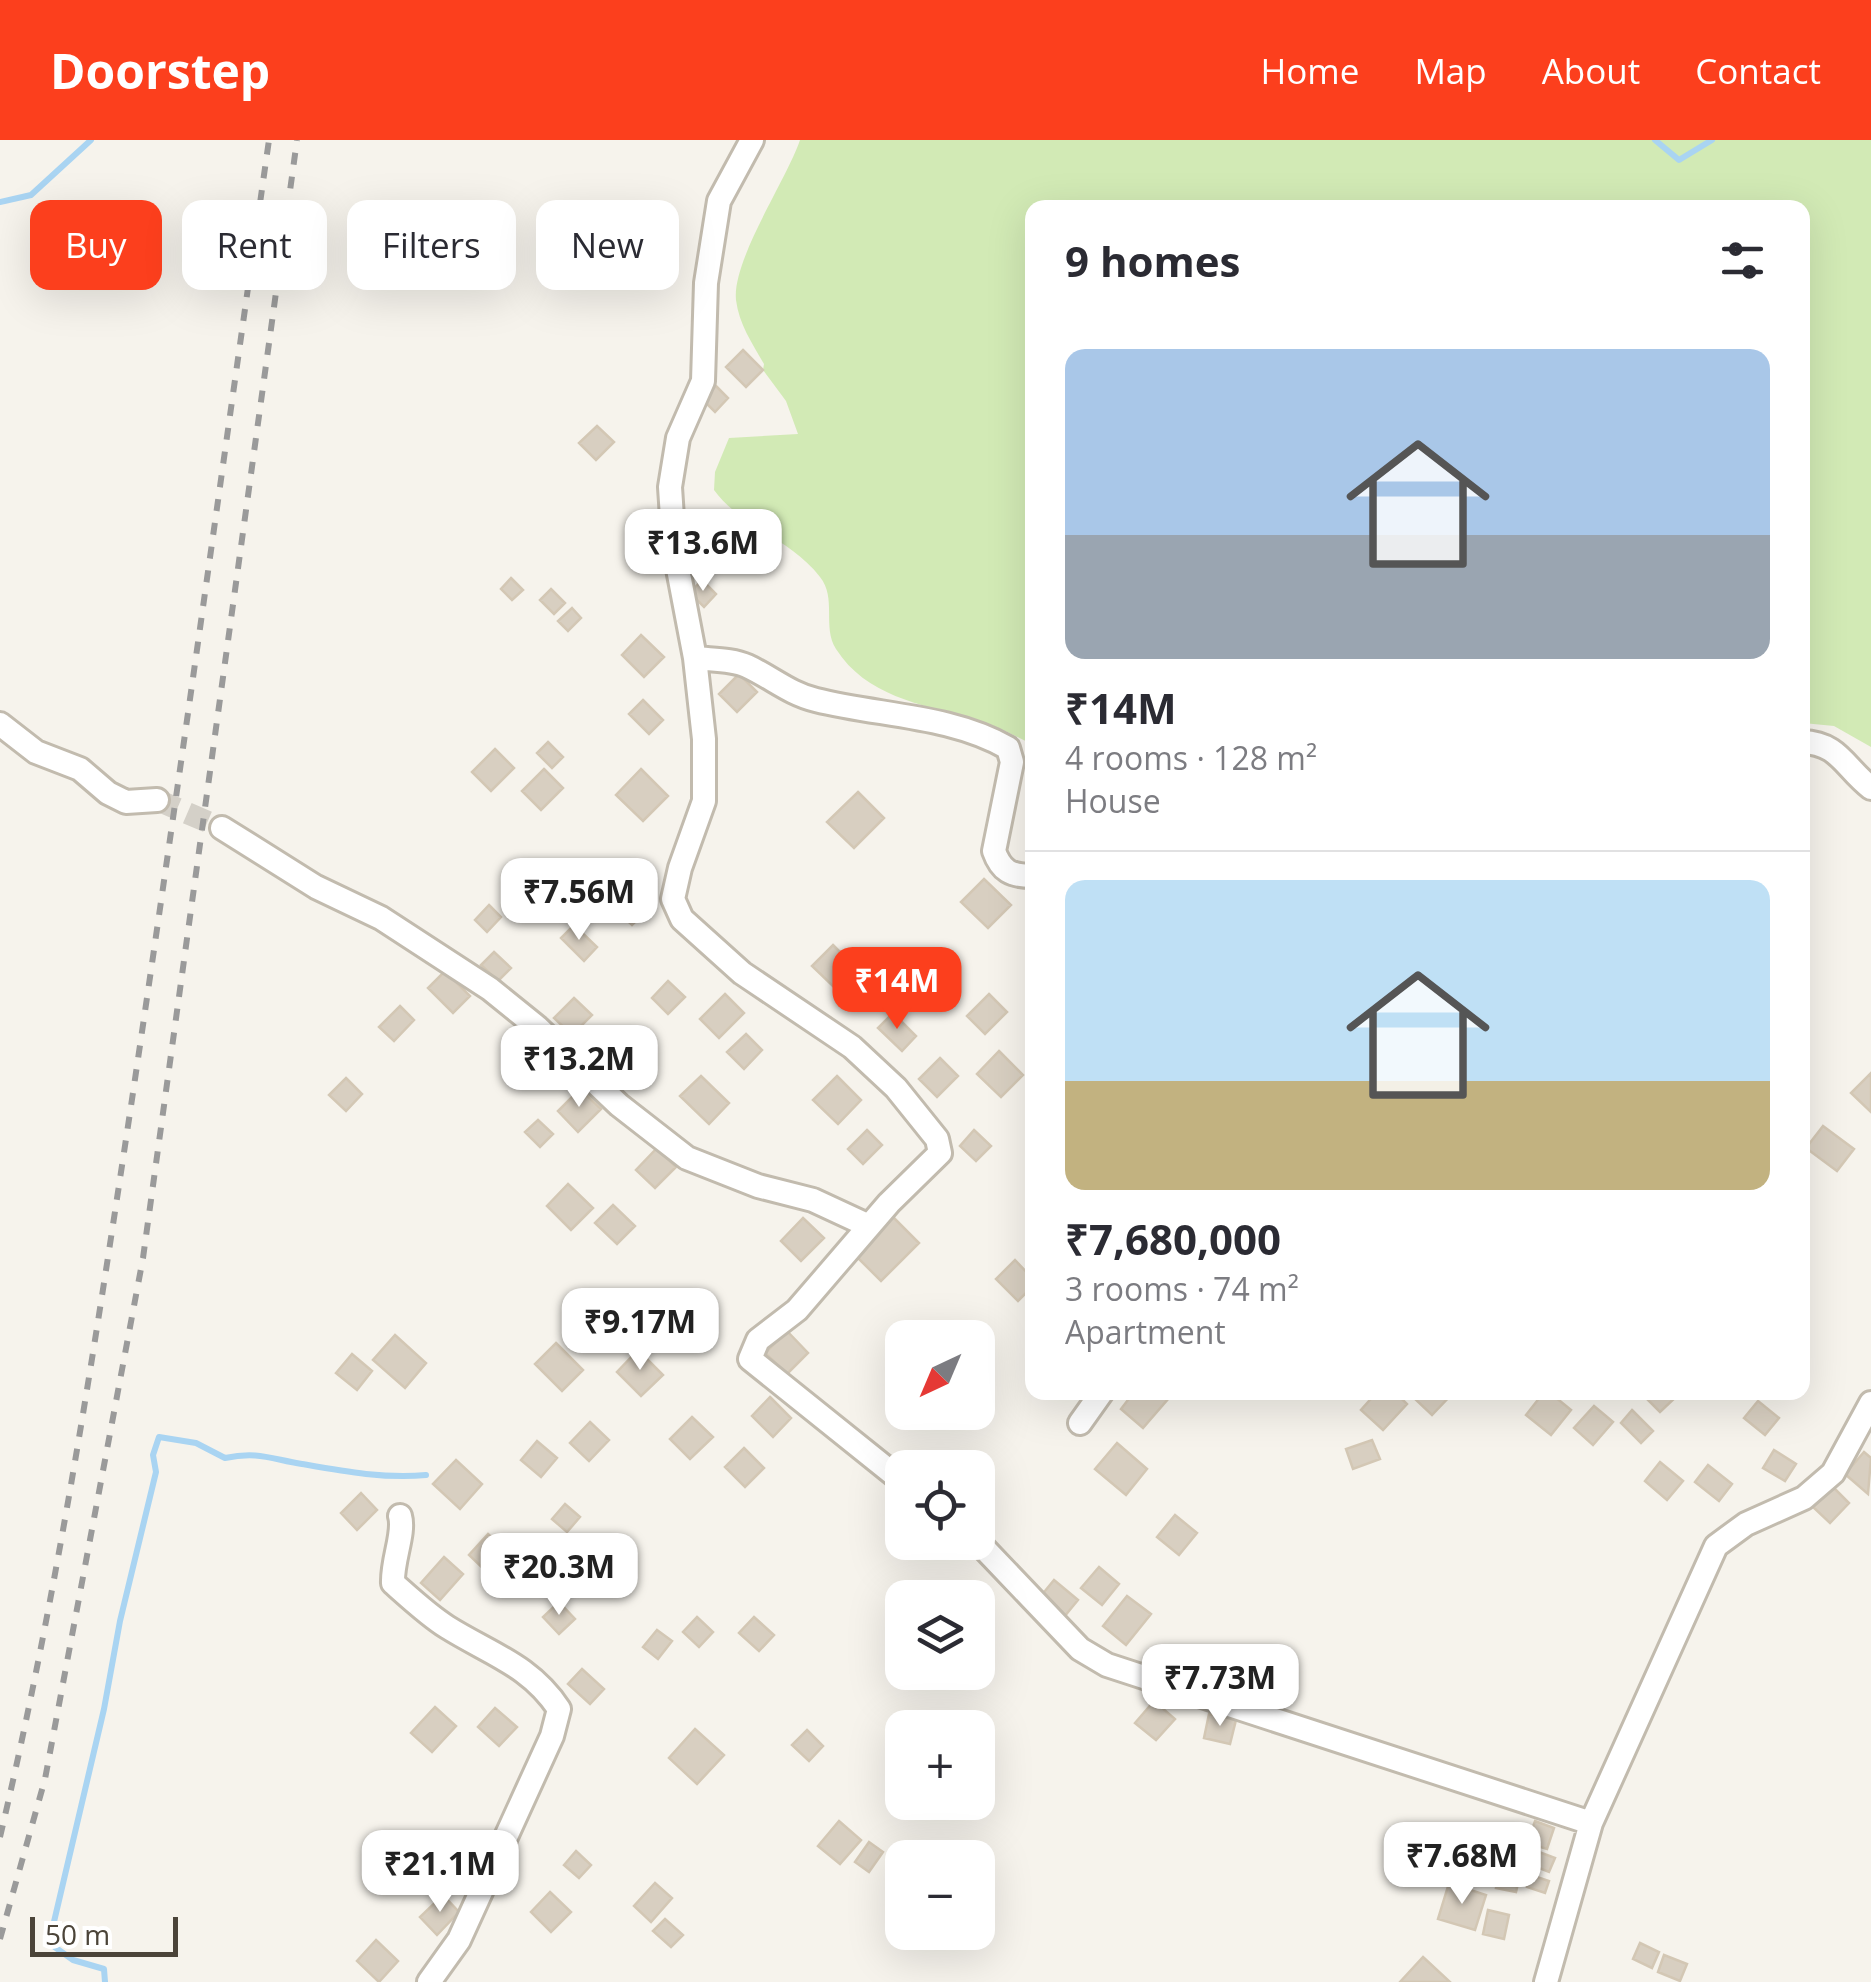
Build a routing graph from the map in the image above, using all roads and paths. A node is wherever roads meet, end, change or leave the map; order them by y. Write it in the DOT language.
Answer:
graph roads {
  1 [pos="752,140"];
  2 [pos="694,658"];
  3 [pos="0,724"];
  4 [pos="1810,742"];
  5 [pos="1871,788"];
  6 [pos="157,800"];
  7 [pos="222,828"];
  8 [pos="1025,876"];
  9 [pos="868,1226"];
  10 [pos="1096,1400"];
  11 [pos="1871,1403"];
  12 [pos="1080,1422"];
  13 [pos="885,1468"];
  14 [pos="400,1516"];
  15 [pos="995,1560"];
  16 [pos="1591,1823"];
  17 [pos="429,1982"];
  18 [pos="1546,1982"];
  1 -- 2 [label="street"];
  2 -- 8 [label="street"];
  2 -- 9 [label="street"];
  3 -- 6 [label="street"];
  4 -- 5 [label="street"];
  7 -- 9 [label="street"];
  9 -- 13 [label="street"];
  10 -- 12 [label="street"];
  11 -- 16 [label="street"];
  14 -- 17 [label="street"];
  15 -- 16 [label="street"];
  16 -- 18 [label="street"];
}
